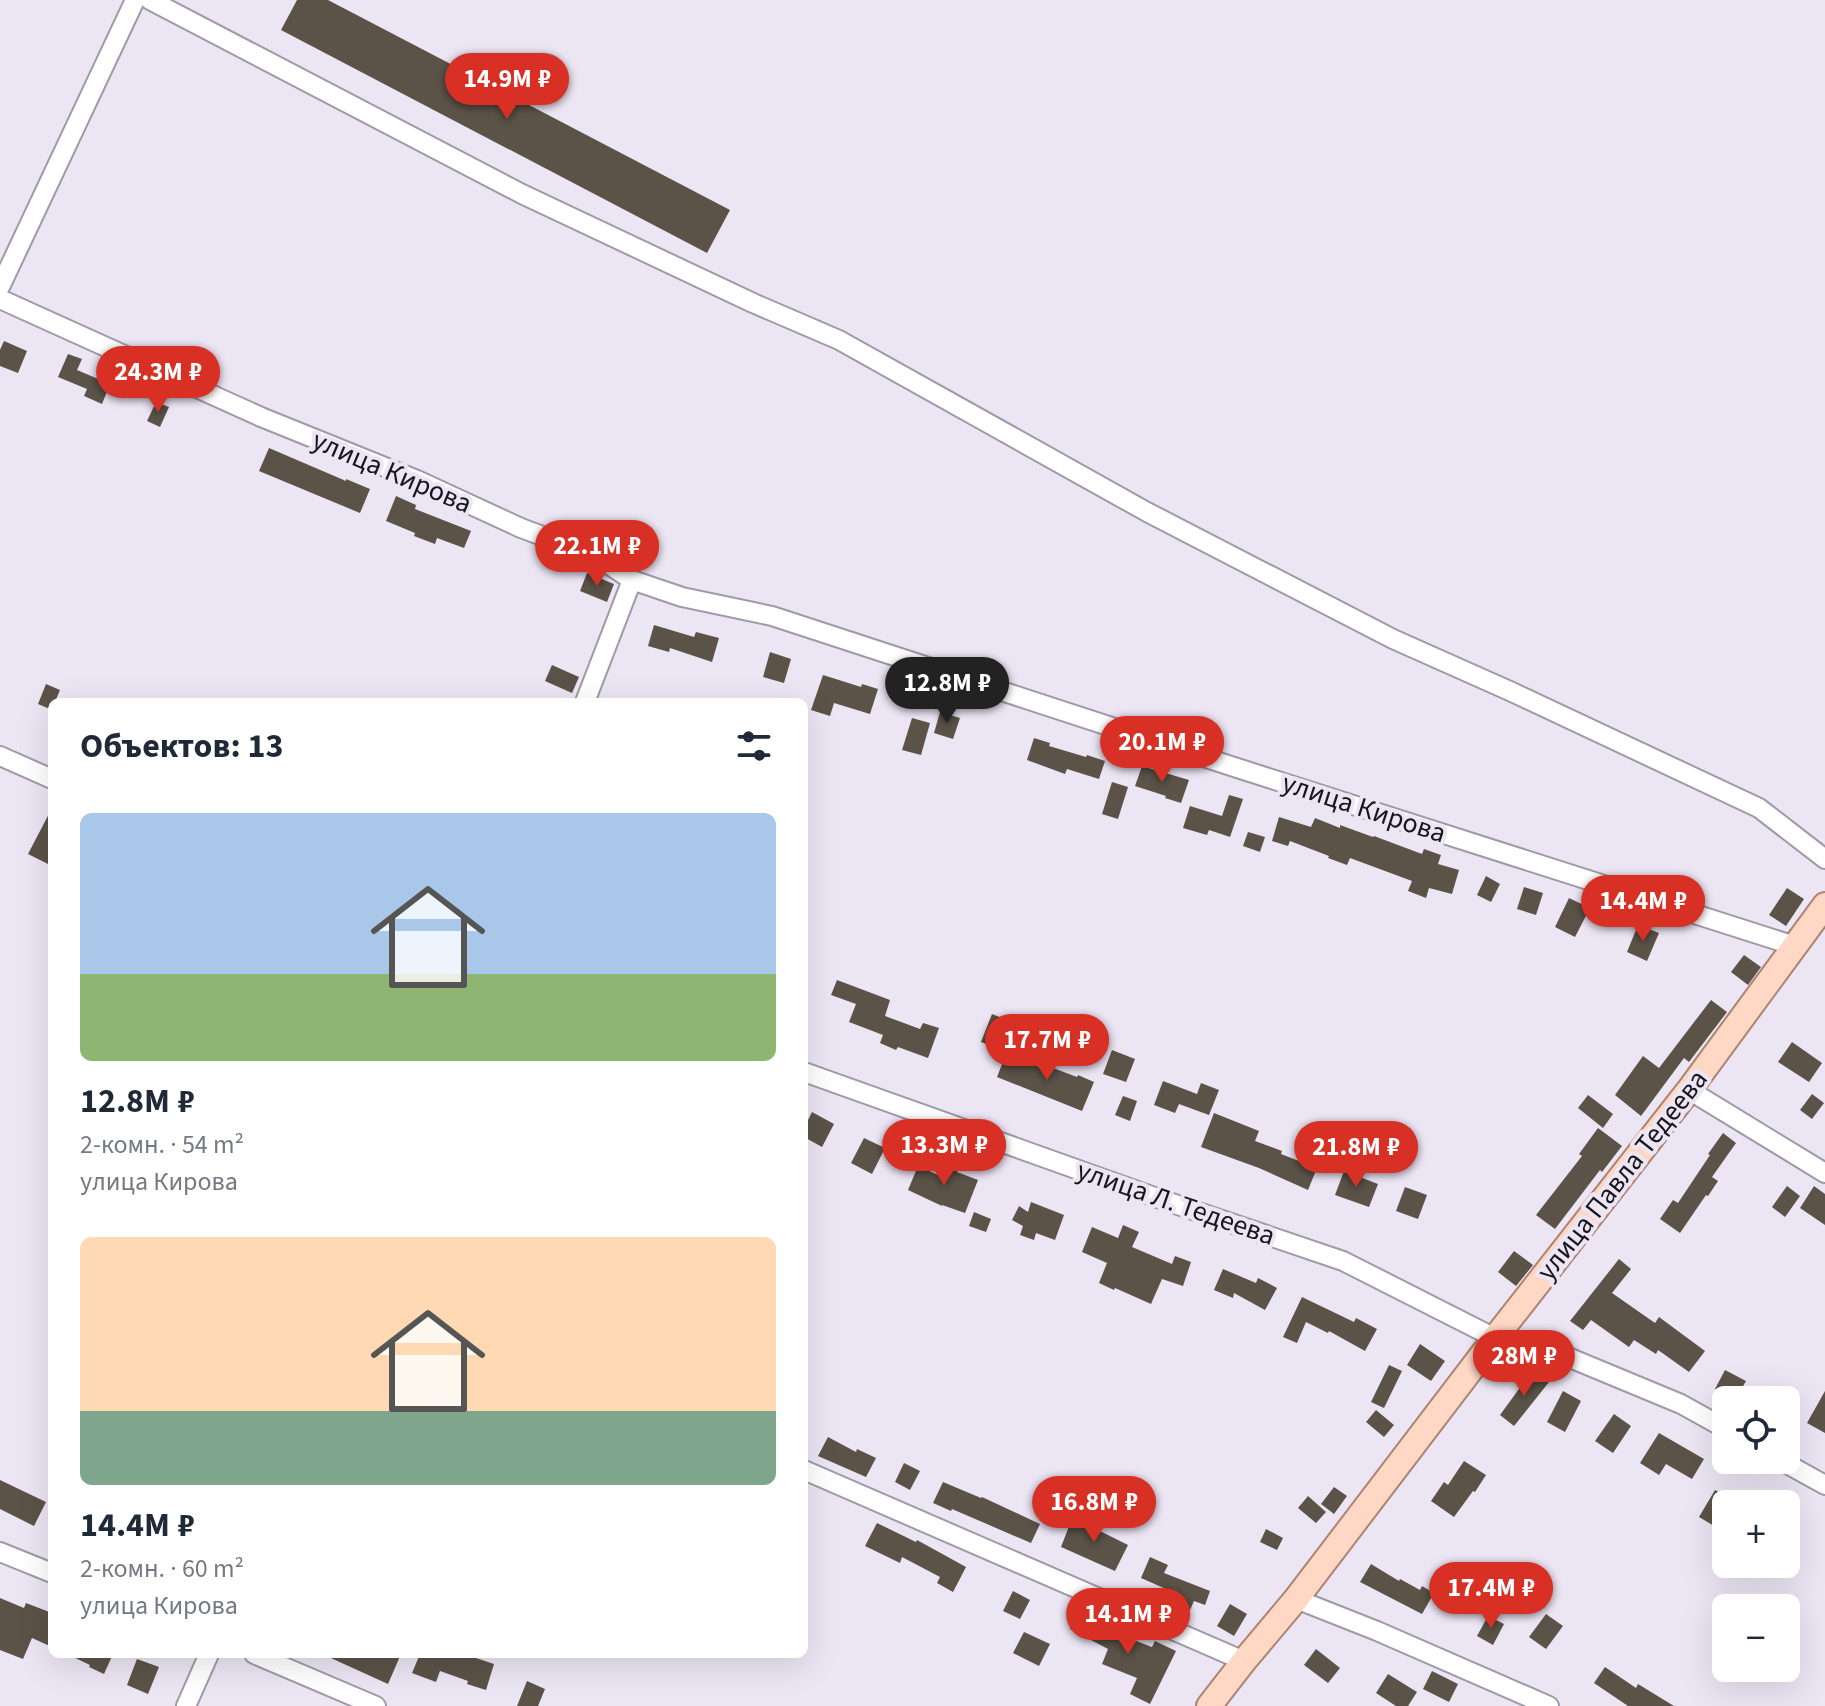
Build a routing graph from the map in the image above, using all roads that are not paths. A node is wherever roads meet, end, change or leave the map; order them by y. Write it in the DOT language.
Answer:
graph roads {
  1 [pos="135,0"];
  2 [pos="150,0"];
  3 [pos="0,287"];
  4 [pos="0,299"];
  5 [pos="632,580"];
  6 [pos="587,698"];
  7 [pos="0,756"];
  8 [pos="48,777"];
  9 [pos="1825,859"];
  10 [pos="1825,905"];
  11 [pos="1795,946"];
  12 [pos="808,1073"];
  13 [pos="1689,1090"];
  14 [pos="1825,1173"];
  15 [pos="1495,1338"];
  16 [pos="1712,1421"];
  17 [pos="1800,1471"];
  18 [pos="808,1472"];
  19 [pos="1825,1485"];
  20 [pos="0,1552"];
  21 [pos="48,1571"];
  22 [pos="1296,1599"];
  23 [pos="207,1658"];
  24 [pos="263,1658"];
  25 [pos="1244,1661"];
  26 [pos="186,1706"];
  27 [pos="376,1706"];
  28 [pos="1209,1706"];
  29 [pos="1549,1706"];
  1 -- 3 [label="street"];
  2 -- 9 [label="street"];
  4 -- 5 [label="street, улица Кирова"];
  5 -- 6 [label="street"];
  5 -- 11 [label="street, улица Кирова"];
  7 -- 8 [label="street"];
  10 -- 11 [label="main road, улица Павла Тедеева"];
  11 -- 13 [label="main road, улица Павла Тедеева"];
  12 -- 15 [label="street, улица Л. Тедеева"];
  13 -- 14 [label="street"];
  13 -- 15 [label="main road, улица Павла Тедеева"];
  15 -- 16 [label="street, улица Л. Тедеева"];
  15 -- 22 [label="main road, улица Павла Тедеева"];
  17 -- 19 [label="street"];
  18 -- 25 [label="street"];
  20 -- 21 [label="street"];
  22 -- 25 [label="main road, улица Павла Тедеева"];
  22 -- 29 [label="street"];
  23 -- 26 [label="street"];
  24 -- 27 [label="street"];
  25 -- 28 [label="main road, улица Павла Тедеева"];
}
